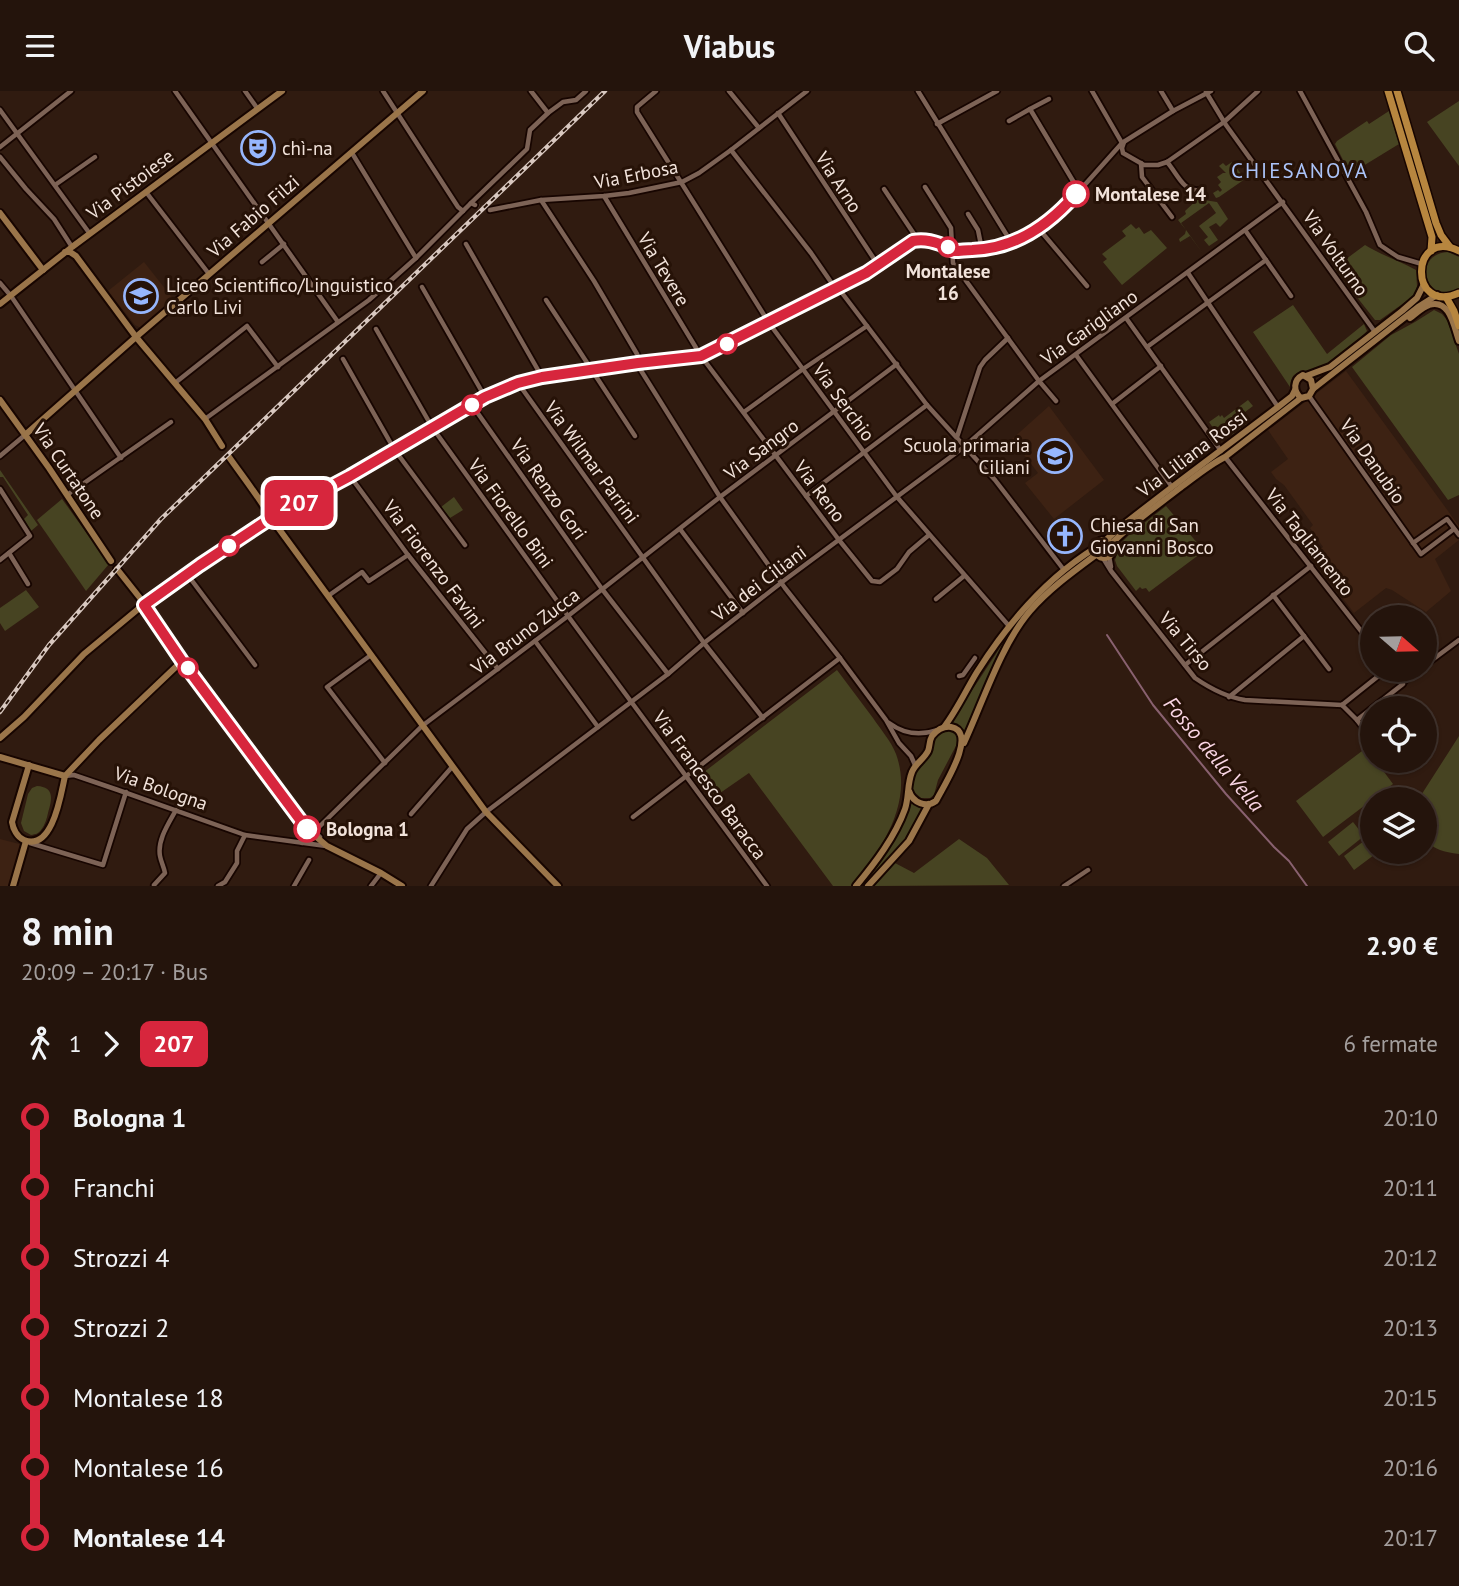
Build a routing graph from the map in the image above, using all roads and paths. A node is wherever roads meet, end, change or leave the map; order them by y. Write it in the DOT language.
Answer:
graph roads {
  1 [pos="71,91"];
  2 [pos="175,91"];
  3 [pos="245,91"];
  4 [pos="282,91"];
  5 [pos="383,91"];
  6 [pos="423,91"];
  7 [pos="531,91"];
  8 [pos="586,91"];
  9 [pos="656,91"];
  10 [pos="729,91"];
  11 [pos="807,91"];
  12 [pos="918,91"];
  13 [pos="997,91"];
  14 [pos="1092,91"];
  15 [pos="1161,91"];
  16 [pos="1258,91"];
  17 [pos="1300,91"];
  18 [pos="1388,91"];
  19 [pos="1398,91"];
  20 [pos="1208,92"];
  21 [pos="799,93"];
  22 [pos="1049,99"];
  23 [pos="257,108"];
  24 [pos="1030,109"];
  25 [pos="0,110"];
  26 [pos="1173,111"];
  27 [pos="548,113"];
  28 [pos="778,113"];
  29 [pos="397,114"];
  30 [pos="1009,121"];
  31 [pos="1224,122"];
  32 [pos="937,124"];
  33 [pos="759,128"];
  34 [pos="17,133"];
  35 [pos="212,142"];
  36 [pos="1122,143"];
  37 [pos="0,147"];
  38 [pos="731,150"];
  39 [pos="352,153"];
  40 [pos="0,157"];
  41 [pos="95,157"];
  42 [pos="1167,162"];
  43 [pos="1141,163"];
  44 [pos="682,182"];
  45 [pos="55,185"];
  46 [pos="925,187"];
  47 [pos="884,190"];
  48 [pos="1199,190"];
  49 [pos="1079,191"];
  50 [pos="145,192"];
  51 [pos="604,196"];
  52 [pos="541,199"];
  53 [pos="1283,202"];
  54 [pos="490,210"];
  55 [pos="463,211"];
  56 [pos="0,212"];
  57 [pos="968,214"];
  58 [pos="1172,217"];
  59 [pos="269,223"];
  60 [pos="1038,229"];
  61 [pos="1245,230"];
  62 [pos="90,234"];
  63 [pos="918,240"];
  64 [pos="1011,242"];
  65 [pos="284,244"];
  66 [pos="466,244"];
  67 [pos="1450,247"];
  68 [pos="69,250"];
  69 [pos="982,250"];
  70 [pos="1459,250"];
  71 [pos="953,251"];
  72 [pos="1431,251"];
  73 [pos="416,258"];
  74 [pos="1266,260"];
  75 [pos="262,262"];
  76 [pos="1422,264"];
  77 [pos="878,265"];
  78 [pos="43,270"];
  79 [pos="1188,273"];
  80 [pos="209,275"];
  81 [pos="0,283"];
  82 [pos="1424,284"];
  83 [pos="1087,286"];
  84 [pos="422,287"];
  85 [pos="835,288"];
  86 [pos="1459,293"];
  87 [pos="11,296"];
  88 [pos="1291,296"];
  89 [pos="1442,296"];
  90 [pos="546,300"];
  91 [pos="1420,301"];
  92 [pos="1208,303"];
  93 [pos="0,304"];
  94 [pos="1126,318"];
  95 [pos="338,322"];
  96 [pos="769,323"];
  97 [pos="1395,324"];
  98 [pos="866,326"];
  99 [pos="1459,326"];
  100 [pos="376,329"];
  101 [pos="1374,332"];
  102 [pos="136,337"];
  103 [pos="1008,338"];
  104 [pos="1459,341"];
  105 [pos="1147,347"];
  106 [pos="1076,355"];
  107 [pos="701,356"];
  108 [pos="343,359"];
  109 [pos="639,363"];
  110 [pos="897,364"];
  111 [pos="1161,366"];
  112 [pos="278,367"];
  113 [pos="803,369"];
  114 [pos="592,371"];
  115 [pos="1306,376"];
  116 [pos="542,377"];
  117 [pos="1039,381"];
  118 [pos="518,383"];
  119 [pos="174,384"];
  120 [pos="1295,390"];
  121 [pos="75,391"];
  122 [pos="1311,392"];
  123 [pos="485,397"];
  124 [pos="1301,398"];
  125 [pos="0,400"];
  126 [pos="1056,401"];
  127 [pos="1112,404"];
  128 [pos="472,405"];
  129 [pos="927,405"];
  130 [pos="1278,407"];
  131 [pos="744,412"];
  132 [pos="834,412"];
  133 [pos="205,419"];
  134 [pos="171,422"];
  135 [pos="432,427"];
  136 [pos="25,435"];
  137 [pos="635,436"];
  138 [pos="957,438"];
  139 [pos="222,446"];
  140 [pos="964,447"];
  141 [pos="394,449"];
  142 [pos="864,453"];
  143 [pos="1224,454"];
  144 [pos="776,455"];
  145 [pos="0,456"];
  146 [pos="229,457"];
  147 [pos="121,458"];
  148 [pos="350,476"];
  149 [pos="1172,487"];
  150 [pos="0,489"];
  151 [pos="67,495"];
  152 [pos="258,496"];
  153 [pos="806,496"];
  154 [pos="720,497"];
  155 [pos="897,497"];
  156 [pos="280,514"];
  157 [pos="271,518"];
  158 [pos="680,529"];
  159 [pos="1454,529"];
  160 [pos="929,535"];
  161 [pos="1459,535"];
  162 [pos="839,540"];
  163 [pos="1109,542"];
  164 [pos="1413,543"];
  165 [pos="465,545"];
  166 [pos="9,553"];
  167 [pos="1101,554"];
  168 [pos="408,555"];
  169 [pos="643,557"];
  170 [pos="0,560"];
  171 [pos="111,561"];
  172 [pos="1311,566"];
  173 [pos="117,569"];
  174 [pos="1064,570"];
  175 [pos="187,574"];
  176 [pos="964,576"];
  177 [pos="782,583"];
  178 [pos="28,584"];
  179 [pos="602,589"];
  180 [pos="1273,595"];
  181 [pos="328,597"];
  182 [pos="936,599"];
  183 [pos="144,605"];
  184 [pos="743,613"];
  185 [pos="568,616"];
  186 [pos="1009,626"];
  187 [pos="1360,629"];
  188 [pos="1304,636"];
  189 [pos="1459,640"];
  190 [pos="535,641"];
  191 [pos="704,643"];
  192 [pos="371,655"];
  193 [pos="1437,656"];
  194 [pos="840,658"];
  195 [pos="975,658"];
  196 [pos="182,661"];
  197 [pos="255,665"];
  198 [pos="1185,665"];
  199 [pos="498,669"];
  200 [pos="1329,669"];
  201 [pos="668,674"];
  202 [pos="959,676"];
  203 [pos="1372,683"];
  204 [pos="1402,684"];
  205 [pos="1229,697"];
  206 [pos="631,701"];
  207 [pos="1342,705"];
  208 [pos="762,718"];
  209 [pos="886,720"];
  210 [pos="1357,720"];
  211 [pos="1360,724"];
  212 [pos="422,726"];
  213 [pos="598,727"];
  214 [pos="942,728"];
  215 [pos="0,739"];
  216 [pos="961,750"];
  217 [pos="0,757"];
  218 [pos="385,763"];
  219 [pos="29,765"];
  220 [pos="915,765"];
  221 [pos="452,767"];
  222 [pos="65,776"];
  223 [pos="686,776"];
  224 [pos="909,790"];
  225 [pos="125,792"];
  226 [pos="929,804"];
  227 [pos="176,810"];
  228 [pos="486,812"];
  229 [pos="411,814"];
  230 [pos="633,817"];
  231 [pos="307,829"];
  232 [pos="246,835"];
  233 [pos="26,841"];
  234 [pos="302,843"];
  235 [pos="327,846"];
  236 [pos="309,860"];
  237 [pos="1088,870"];
  238 [pos="381,873"];
  239 [pos="13,886"];
  240 [pos="154,886"];
  241 [pos="218,886"];
  242 [pos="294,886"];
  243 [pos="371,886"];
  244 [pos="402,886"];
  245 [pos="431,886"];
  246 [pos="558,886"];
  247 [pos="767,886"];
  248 [pos="856,886"];
  249 [pos="868,886"];
  250 [pos="1064,886"];
  1 -- 34 [label="street"];
  2 -- 35 [label="street"];
  3 -- 23 [label="street"];
  4 -- 23 [label="street, Via Pistoiese"];
  5 -- 29 [label="street"];
  6 -- 29 [label="street, Via Fabio Filzi"];
  7 -- 27 [label="street"];
  8 -- 27 [label="street"];
  9 -- 44 [label="street, Via Serchio"];
  10 -- 33 [label="street"];
  11 -- 21 [label="street, Via Erbosa"];
  12 -- 32 [label="street"];
  13 -- 32 [label="street"];
  14 -- 36 [label="street"];
  15 -- 26 [label="street"];
  16 -- 31 [label="street"];
  17 -- 76 [label="street"];
  18 -- 72 [label="main road"];
  19 -- 67 [label="main road"];
  20 -- 26 [label="street"];
  20 -- 31 [label="street, Via Volturno"];
  21 -- 28 [label="street, Via Erbosa"];
  22 -- 24 [label="street"];
  23 -- 35 [label="street, Via Pistoiese"];
  24 -- 30 [label="street"];
  24 -- 49 [label="street"];
  25 -- 34 [label="street"];
  26 -- 36 [label="street"];
  27 -- 55 [label="street"];
  28 -- 33 [label="street, Via Erbosa"];
  28 -- 77 [label="street, Via Arno"];
  29 -- 39 [label="street, Via Fabio Filzi"];
  29 -- 55 [label="street"];
  31 -- 42 [label="street"];
  31 -- 53 [label="street, Via Volturno"];
  32 -- 64 [label="street"];
  33 -- 38 [label="street, Via Erbosa"];
  34 -- 37 [label="street"];
  34 -- 45 [label="street"];
  35 -- 50 [label="street, Via Pistoiese"];
  35 -- 59 [label="street"];
  36 -- 43 [label="street"];
  36 -- 49 [label="street"];
  38 -- 44 [label="street, Via Erbosa"];
  38 -- 85 [label="street"];
  39 -- 59 [label="street, Via Fabio Filzi"];
  39 -- 73 [label="street"];
  40 -- 68 [label="street"];
  41 -- 45 [label="street"];
  42 -- 43 [label="street"];
  42 -- 48 [label="street"];
  43 -- 58 [label="street"];
  44 -- 51 [label="street, Via Erbosa"];
  44 -- 96 [label="street, Via Serchio"];
  45 -- 62 [label="street"];
  46 -- 71 [label="street, Via Garigliano"];
  47 -- 63 [label="street"];
  49 -- 60 [label="street"];
  50 -- 62 [label="street, Via Pistoiese"];
  50 -- 80 [label="street"];
  51 -- 52 [label="street, Via Erbosa"];
  51 -- 107 [label="street, Via Tevere"];
  52 -- 54 [label="street, Via Erbosa"];
  52 -- 109 [label="street"];
  53 -- 61 [label="street, Via Garigliano"];
  53 -- 101 [label="street, Via Volturno"];
  55 -- 73 [label="street"];
  56 -- 78 [label="street"];
  57 -- 69 [label="street"];
  59 -- 65 [label="street"];
  59 -- 80 [label="street, Via Fabio Filzi"];
  60 -- 64 [label="street"];
  60 -- 83 [label="street"];
  61 -- 74 [label="street"];
  61 -- 79 [label="street, Via Garigliano"];
  62 -- 68 [label="street, Via Pistoiese"];
  63 -- 71 [label="street"];
  63 -- 77 [label="street"];
  64 -- 69 [label="street"];
  65 -- 75 [label="street"];
  65 -- 95 [label="street"];
  66 -- 116 [label="street"];
  67 -- 70 [label="main road"];
  67 -- 72 [label="main road"];
  68 -- 78 [label="street, Via Pistoiese"];
  68 -- 102 [label="street"];
  69 -- 71 [label="street"];
  71 -- 103 [label="street, Via Garigliano"];
  72 -- 76 [label="main road"];
  73 -- 95 [label="street"];
  74 -- 88 [label="street"];
  74 -- 92 [label="street"];
  76 -- 82 [label="main road"];
  77 -- 85 [label="street"];
  78 -- 87 [label="street, Via Pistoiese"];
  79 -- 92 [label="street"];
  79 -- 94 [label="street, Via Garigliano"];
  80 -- 102 [label="street, Via Fabio Filzi"];
  81 -- 87 [label="street"];
  82 -- 89 [label="main road"];
  82 -- 91 [label="street"];
  84 -- 123 [label="street"];
  85 -- 96 [label="street"];
  85 -- 98 [label="street"];
  86 -- 89 [label="main road"];
  87 -- 93 [label="street, Via Pistoiese"];
  87 -- 121 [label="street"];
  89 -- 91 [label="street"];
  89 -- 99 [label="main road"];
  90 -- 114 [label="street"];
  91 -- 97 [label="street, Via Liliana Rossi"];
  91 -- 101 [label="street, Via Liliana Rossi"];
  92 -- 105 [label="street"];
  92 -- 130 [label="street"];
  94 -- 105 [label="street, Via Tagliamento"];
  94 -- 106 [label="street, Via Garigliano"];
  95 -- 112 [label="street"];
  96 -- 107 [label="street"];
  96 -- 113 [label="street, Via Serchio"];
  97 -- 104 [label="street"];
  97 -- 122 [label="street, Via Liliana Rossi"];
  98 -- 110 [label="street"];
  98 -- 113 [label="street"];
  100 -- 135 [label="street, Via Fiorello Bini"];
  101 -- 115 [label="street, Via Liliana Rossi"];
  102 -- 119 [label="street"];
  102 -- 121 [label="street, Via Fabio Filzi"];
  103 -- 117 [label="street, Via Garigliano"];
  103 -- 138 [label="street"];
  105 -- 111 [label="street, Via Tagliamento"];
  106 -- 117 [label="street, Via Garigliano"];
  106 -- 127 [label="street"];
  107 -- 109 [label="street"];
  107 -- 131 [label="street, Via Reno"];
  108 -- 141 [label="street"];
  109 -- 114 [label="street"];
  109 -- 154 [label="street"];
  110 -- 129 [label="street"];
  110 -- 132 [label="street, Via Sangro"];
  111 -- 127 [label="street"];
  111 -- 143 [label="street, Via Tagliamento"];
  112 -- 119 [label="street"];
  112 -- 133 [label="street"];
  113 -- 131 [label="street"];
  113 -- 132 [label="street, Via Serchio"];
  114 -- 116 [label="street"];
  114 -- 137 [label="street"];
  115 -- 120 [label="street, Via Liliana Rossi"];
  115 -- 122 [label="street"];
  116 -- 118 [label="street"];
  117 -- 126 [label="street"];
  117 -- 140 [label="street, Via dei Ciliani"];
  118 -- 123 [label="street"];
  118 -- 169 [label="street, Via Wilmar Parrini"];
  119 -- 133 [label="street"];
  120 -- 124 [label="street"];
  120 -- 130 [label="street, Via Liliana Rossi"];
  121 -- 136 [label="street, Via Fabio Filzi"];
  121 -- 147 [label="street"];
  122 -- 124 [label="street, Via Liliana Rossi"];
  122 -- 164 [label="street, Via Danubio"];
  123 -- 128 [label="street"];
  124 -- 143 [label="street, Via Liliana Rossi"];
  125 -- 136 [label="street, Via Curtatone"];
  127 -- 149 [label="street"];
  128 -- 135 [label="street"];
  128 -- 179 [label="street, Via Renzo Gori"];
  129 -- 138 [label="street"];
  129 -- 142 [label="street"];
  130 -- 143 [label="street, Via Liliana Rossi"];
  131 -- 144 [label="street, Via Reno"];
  132 -- 142 [label="street, Via Serchio"];
  132 -- 144 [label="street, Via Sangro"];
  133 -- 139 [label="street"];
  134 -- 147 [label="street"];
  135 -- 141 [label="street"];
  135 -- 185 [label="street, Via Fiorello Bini"];
  136 -- 145 [label="street"];
  136 -- 151 [label="street, Via Curtatone"];
  138 -- 140 [label="street"];
  140 -- 155 [label="street, Via dei Ciliani"];
  140 -- 174 [label="street"];
  141 -- 148 [label="street"];
  141 -- 165 [label="street"];
  142 -- 153 [label="street"];
  142 -- 155 [label="street, Via Serchio"];
  143 -- 149 [label="street, Via Liliana Rossi"];
  143 -- 163 [label="street, Via Liliana Rossi"];
  143 -- 172 [label="street, Via Tagliamento"];
  144 -- 153 [label="street, Via Reno"];
  144 -- 154 [label="street, Via Sangro"];
  146 -- 152 [label="street"];
  147 -- 151 [label="street"];
  148 -- 156 [label="street"];
  148 -- 168 [label="street, Via Fiorenzo Favini"];
  149 -- 163 [label="street, Via Liliana Rossi"];
  150 -- 166 [label="street"];
  151 -- 171 [label="street, Via Curtatone"];
  152 -- 156 [label="street"];
  152 -- 157 [label="street"];
  153 -- 162 [label="street, Via Reno"];
  154 -- 158 [label="street, Via Sangro"];
  154 -- 177 [label="street"];
  155 -- 160 [label="street, Via Serchio"];
  155 -- 162 [label="street, Via dei Ciliani"];
  156 -- 157 [label="street"];
  157 -- 175 [label="street"];
  157 -- 181 [label="street"];
  158 -- 169 [label="street, Via Sangro"];
  158 -- 184 [label="street"];
  159 -- 161 [label="street"];
  159 -- 164 [label="street"];
  159 -- 164 [label="street"];
  160 -- 162 [label="street, Via Reno"];
  160 -- 176 [label="street, Via Serchio"];
  162 -- 177 [label="street, Via dei Ciliani"];
  163 -- 167 [label="street"];
  163 -- 167 [label="street, Via Liliana Rossi"];
  166 -- 170 [label="street"];
  166 -- 178 [label="street"];
  167 -- 174 [label="street"];
  167 -- 198 [label="street, Via Tirso"];
  167 -- 216 [label="street, Via Liliana Rossi"];
  168 -- 181 [label="street"];
  168 -- 199 [label="street, Via Fiorenzo Favini"];
  169 -- 179 [label="street, Via Bruno Zucca"];
  169 -- 191 [label="street, Via Wilmar Parrini"];
  172 -- 180 [label="street"];
  172 -- 187 [label="street, Via Tagliamento"];
  173 -- 183 [label="street"];
  174 -- 186 [label="street"];
  175 -- 183 [label="street"];
  175 -- 197 [label="street"];
  176 -- 182 [label="street"];
  176 -- 186 [label="street, Via Serchio"];
  177 -- 184 [label="street, Via dei Ciliani"];
  177 -- 194 [label="street"];
  179 -- 185 [label="street, Via Bruno Zucca"];
  179 -- 201 [label="street, Via Renzo Gori"];
  180 -- 188 [label="street"];
  180 -- 198 [label="street"];
  181 -- 192 [label="street"];
  183 -- 196 [label="street"];
  183 -- 215 [label="street"];
  184 -- 191 [label="street, Via dei Ciliani"];
  185 -- 190 [label="street, Via Bruno Zucca"];
  185 -- 206 [label="street, Via Fiorello Bini"];
  186 -- 214 [label="street"];
  188 -- 200 [label="street"];
  188 -- 205 [label="street"];
  189 -- 193 [label="street"];
  190 -- 199 [label="street, Via Bruno Zucca"];
  190 -- 213 [label="street"];
  191 -- 201 [label="street, Via dei Ciliani"];
  191 -- 208 [label="street, Via Wilmar Parrini"];
  192 -- 212 [label="street"];
  192 -- 218 [label="street"];
  194 -- 208 [label="street"];
  194 -- 209 [label="street"];
  195 -- 202 [label="street"];
  196 -- 222 [label="street"];
  196 -- 231 [label="street"];
  198 -- 205 [label="street, Via Tirso"];
  199 -- 212 [label="street, Via Bruno Zucca"];
  201 -- 206 [label="street, Via dei Ciliani"];
  203 -- 207 [label="street"];
  204 -- 210 [label="street"];
  205 -- 207 [label="street, Via Tirso"];
  206 -- 213 [label="street, Via dei Ciliani"];
  206 -- 223 [label="street, Via Francesco Baracca"];
  207 -- 210 [label="street"];
  208 -- 223 [label="street"];
  209 -- 214 [label="street"];
  209 -- 220 [label="street"];
  210 -- 211 [label="street"];
  212 -- 218 [label="street, Via Bruno Zucca"];
  212 -- 221 [label="street"];
  213 -- 228 [label="street, Via dei Ciliani"];
  214 -- 216 [label="street"];
  214 -- 220 [label="street"];
  216 -- 226 [label="street, Via Liliana Rossi"];
  217 -- 219 [label="street"];
  218 -- 235 [label="street, Via Bruno Zucca"];
  219 -- 222 [label="street"];
  219 -- 233 [label="street"];
  220 -- 224 [label="street"];
  221 -- 228 [label="street"];
  221 -- 229 [label="street"];
  222 -- 225 [label="street, Via Bologna"];
  222 -- 233 [label="street"];
  223 -- 230 [label="street"];
  223 -- 247 [label="street, Via Francesco Baracca"];
  224 -- 226 [label="street"];
  224 -- 248 [label="street"];
  225 -- 227 [label="street, Via Bologna"];
  225 -- 233 [label="street"];
  226 -- 249 [label="street, Via Liliana Rossi"];
  227 -- 232 [label="street, Via Bologna"];
  227 -- 240 [label="street"];
  228 -- 245 [label="street, Via dei Ciliani"];
  228 -- 246 [label="street"];
  231 -- 234 [label="street"];
  231 -- 235 [label="street"];
  232 -- 234 [label="street, Via Bologna"];
  232 -- 241 [label="street"];
  233 -- 239 [label="street"];
  234 -- 235 [label="street, Via Bologna"];
  235 -- 238 [label="street, Via Bologna"];
  236 -- 242 [label="street"];
  237 -- 250 [label="street"];
  238 -- 243 [label="street"];
  238 -- 244 [label="street, Via Bologna"];
}
